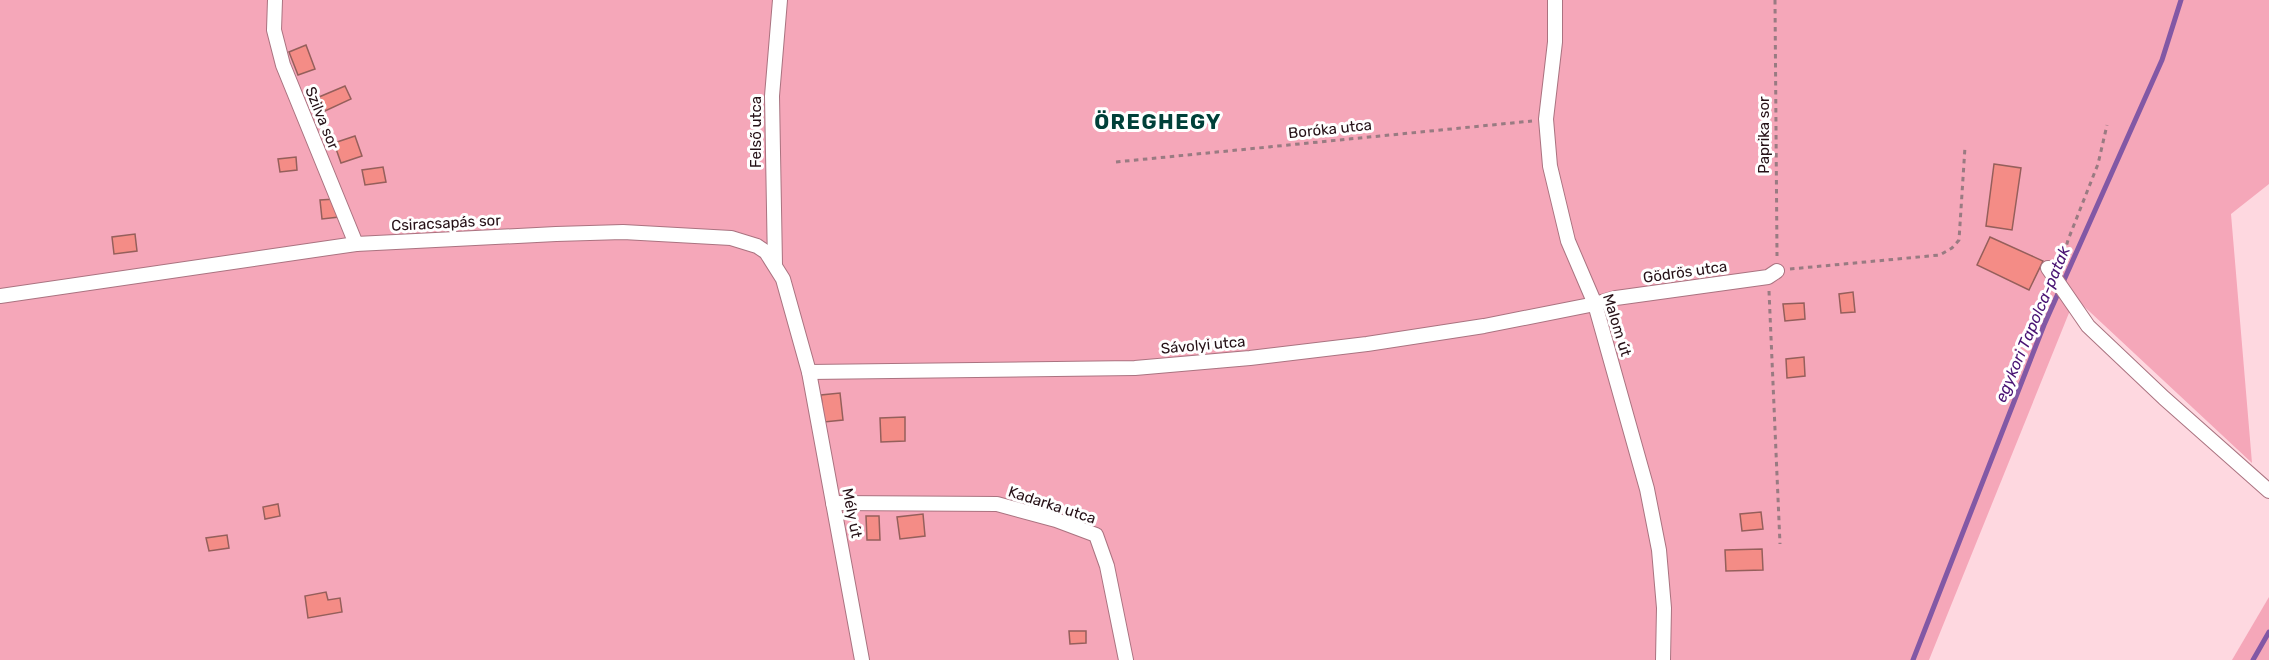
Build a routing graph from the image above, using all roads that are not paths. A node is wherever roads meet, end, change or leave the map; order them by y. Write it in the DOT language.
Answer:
graph roads {
  1 [pos="275,0"];
  2 [pos="780,0"];
  3 [pos="1555,0"];
  4 [pos="356,244"];
  5 [pos="775,265"];
  6 [pos="2048,268"];
  7 [pos="1772,274"];
  8 [pos="0,296"];
  9 [pos="1595,304"];
  10 [pos="808,372"];
  11 [pos="2269,491"];
  12 [pos="833,503"];
  13 [pos="862,660"];
  14 [pos="1126,660"];
  15 [pos="1663,660"];
  1 -- 4 [label="street, Szilva sor"];
  2 -- 5 [label="street, Felső utca"];
  3 -- 9 [label="street, Malom út"];
  4 -- 5 [label="street, Csiracsapás sor"];
  4 -- 8 [label="street, Csiracsapás sor"];
  5 -- 10 [label="street, Csiracsapás sor"];
  6 -- 11 [label="street"];
  7 -- 9 [label="street, Gödrös utca"];
  9 -- 10 [label="street, Sávolyi utca"];
  9 -- 15 [label="street, Malom út"];
  10 -- 12 [label="street, Mély út"];
  12 -- 13 [label="street, Mély út"];
  12 -- 14 [label="street, Kadarka utca"];
}
